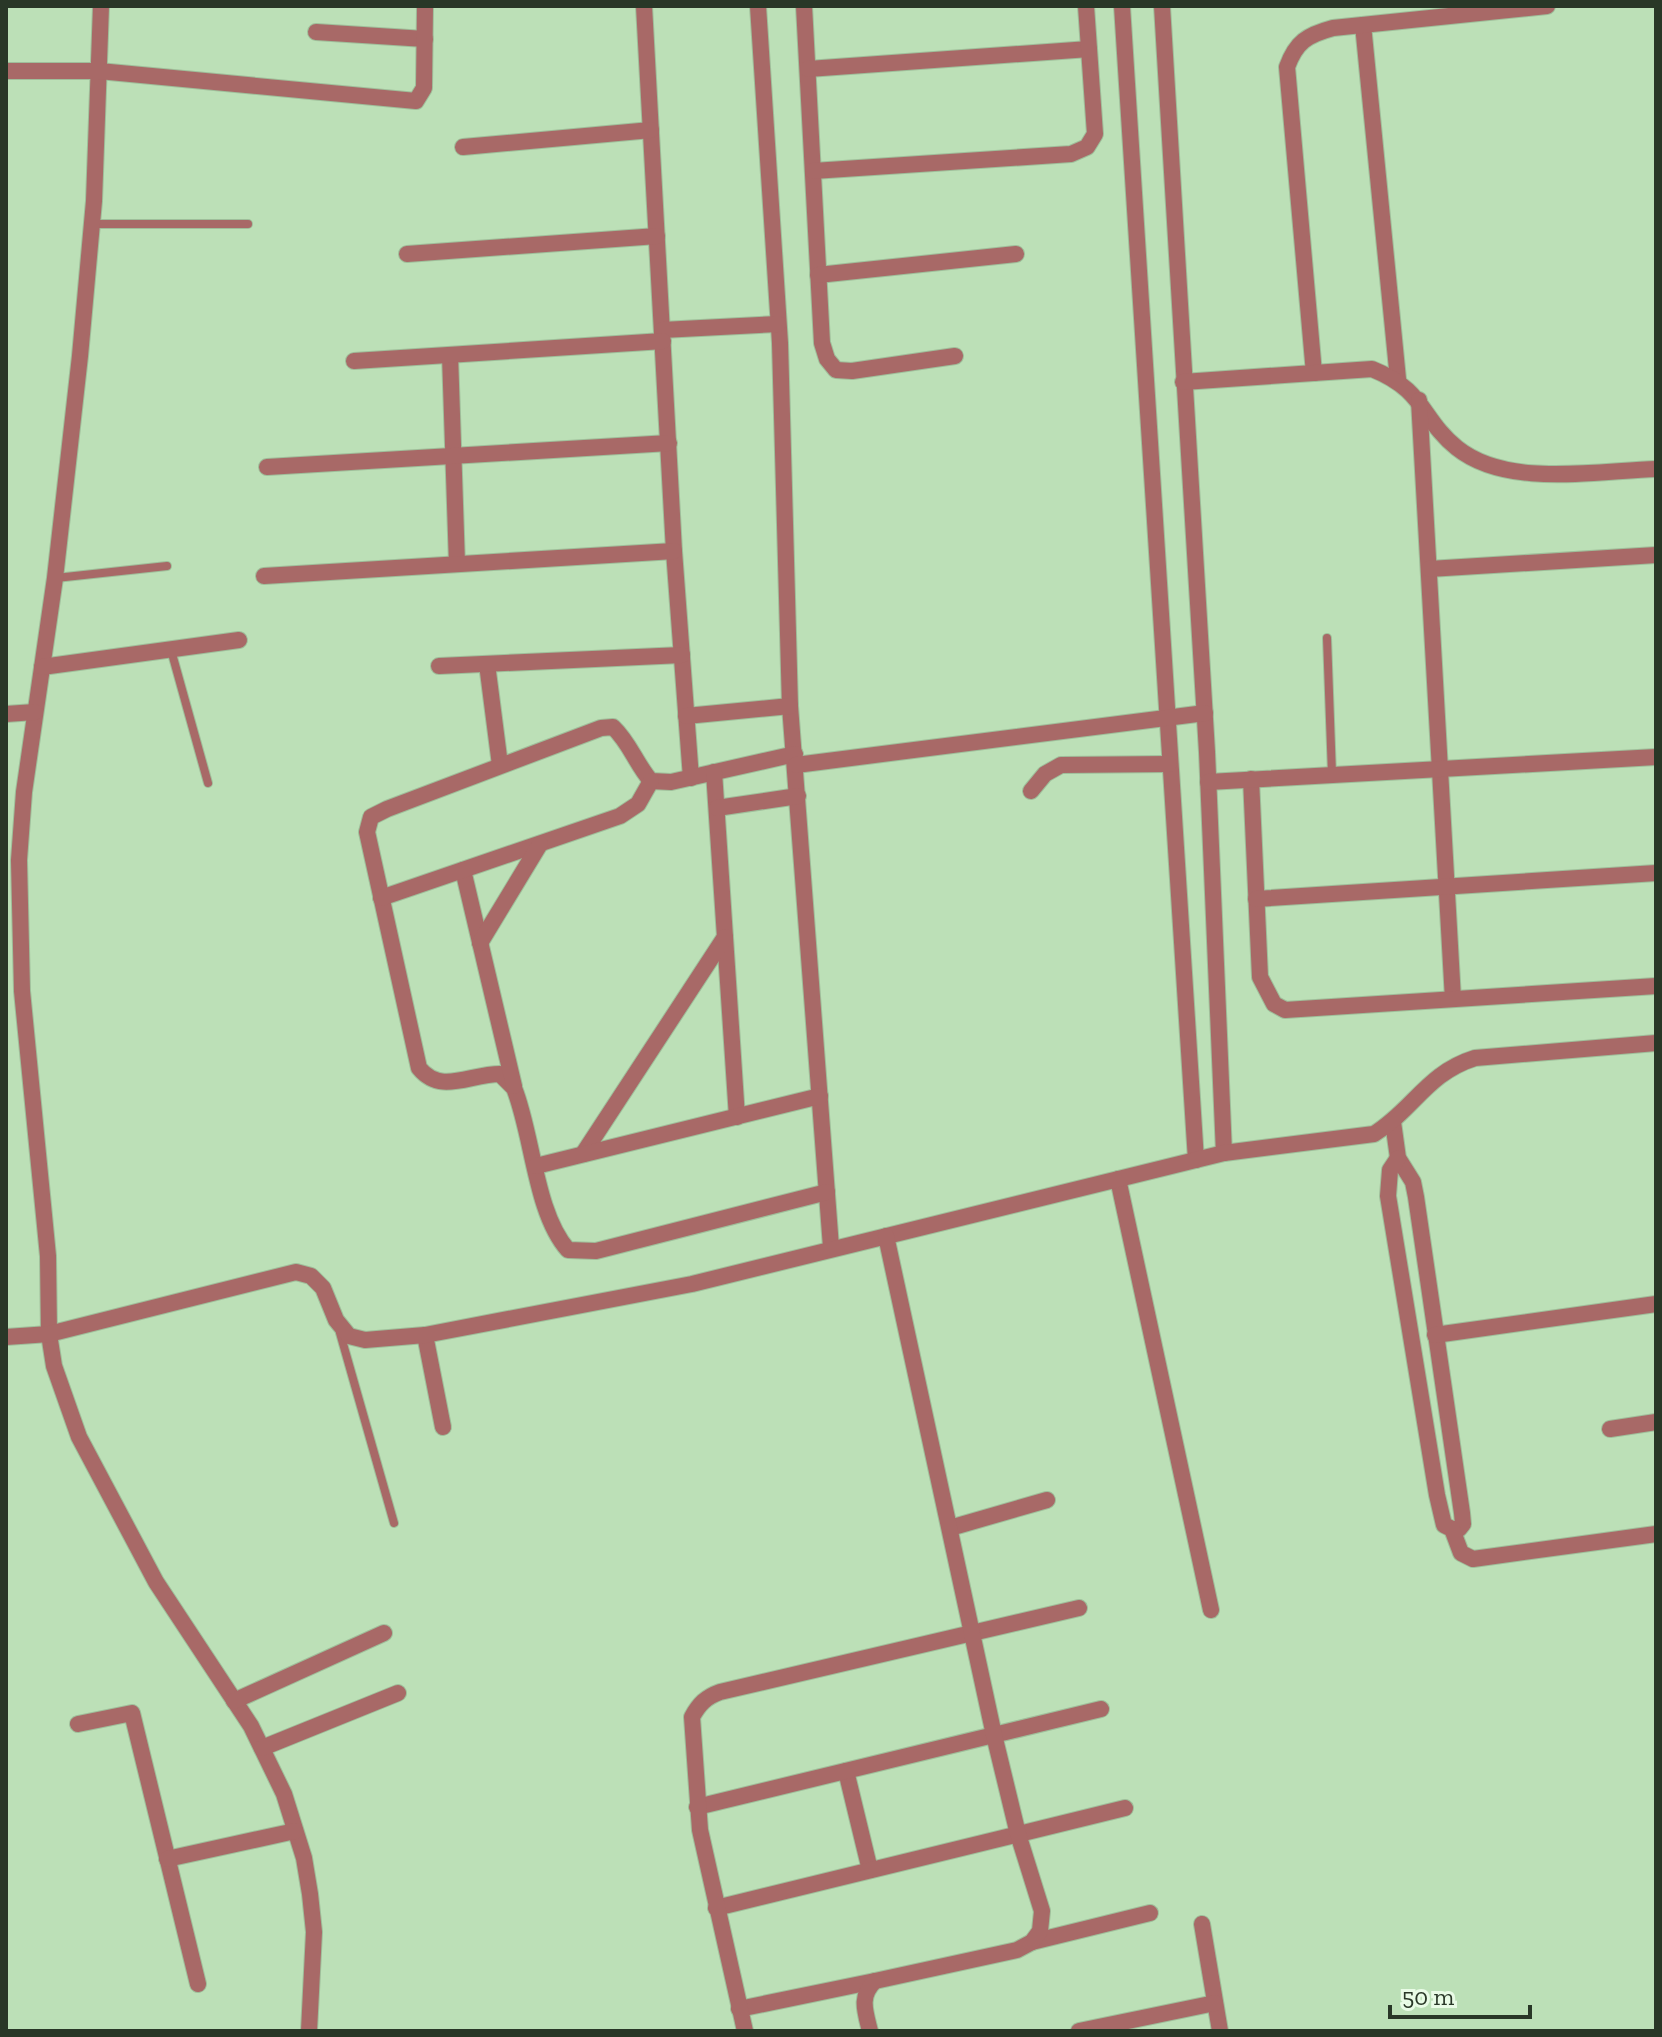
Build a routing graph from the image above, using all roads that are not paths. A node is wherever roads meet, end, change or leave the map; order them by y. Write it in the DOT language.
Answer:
graph roads {
  1 [pos="101,6"];
  2 [pos="425,6"];
  3 [pos="644,6"];
  4 [pos="758,6"];
  5 [pos="804,6"];
  6 [pos="1086,6"];
  7 [pos="1122,6"];
  8 [pos="1162,6"];
  9 [pos="1547,6"];
  10 [pos="1363,25"];
  11 [pos="316,32"];
  12 [pos="425,39"];
  13 [pos="1089,49"];
  14 [pos="808,69"];
  15 [pos="6,71"];
  16 [pos="99,71"];
  17 [pos="651,130"];
  18 [pos="463,147"];
  19 [pos="813,171"];
  20 [pos="92,224"];
  21 [pos="248,224"];
  22 [pos="657,236"];
  23 [pos="407,254"];
  24 [pos="1016,254"];
  25 [pos="818,275"];
  26 [pos="778,324"];
  27 [pos="663,335"];
  28 [pos="450,355"];
  29 [pos="955,356"];
  30 [pos="354,361"];
  31 [pos="1314,373"];
  32 [pos="1398,379"];
  33 [pos="1183,382"];
  34 [pos="1419,400"];
  35 [pos="669,443"];
  36 [pos="453,456"];
  37 [pos="267,467"];
  38 [pos="1656,469"];
  39 [pos="674,551"];
  40 [pos="1656,555"];
  41 [pos="457,564"];
  42 [pos="167,566"];
  43 [pos="1429,569"];
  44 [pos="264,576"];
  45 [pos="55,578"];
  46 [pos="1327,638"];
  47 [pos="239,640"];
  48 [pos="171,650"];
  49 [pos="682,655"];
  50 [pos="487,664"];
  51 [pos="439,666"];
  52 [pos="42,667"];
  53 [pos="790,706"];
  54 [pos="35,712"];
  55 [pos="1205,713"];
  56 [pos="6,714"];
  57 [pos="686,716"];
  58 [pos="1168,716"];
  59 [pos="1656,757"];
  60 [pos="796,759"];
  61 [pos="1169,764"];
  62 [pos="500,765"];
  63 [pos="1441,769"];
  64 [pos="714,772"];
  65 [pos="1332,775"];
  66 [pos="691,778"];
  67 [pos="1251,779"];
  68 [pos="651,781"];
  69 [pos="1208,782"];
  70 [pos="208,783"];
  71 [pos="1031,791"];
  72 [pos="798,796"];
  73 [pos="717,808"];
  74 [pos="540,844"];
  75 [pos="13,861"];
  76 [pos="463,870"];
  77 [pos="1656,873"];
  78 [pos="1447,886"];
  79 [pos="381,898"];
  80 [pos="1256,899"];
  81 [pos="725,937"];
  82 [pos="480,943"];
  83 [pos="1656,986"];
  84 [pos="1453,999"];
  85 [pos="1655,1047"];
  86 [pos="514,1088"];
  87 [pos="820,1096"];
  88 [pos="737,1117"];
  89 [pos="1393,1122"];
  90 [pos="1224,1153"];
  91 [pos="583,1154"];
  92 [pos="1398,1158"];
  93 [pos="1196,1160"];
  94 [pos="536,1166"];
  95 [pos="1118,1179"];
  96 [pos="827,1192"];
  97 [pos="886,1236"];
  98 [pos="831,1247"];
  99 [pos="1656,1304"];
  100 [pos="336,1320"];
  101 [pos="49,1334"];
  102 [pos="425,1335"];
  103 [pos="1435,1335"];
  104 [pos="6,1337"];
  105 [pos="1656,1422"];
  106 [pos="443,1427"];
  107 [pos="1610,1429"];
  108 [pos="1047,1500"];
  109 [pos="394,1523"];
  110 [pos="950,1528"];
  111 [pos="1452,1529"];
  112 [pos="1656,1534"];
  113 [pos="1079,1608"];
  114 [pos="1211,1610"];
  115 [pos="972,1631"];
  116 [pos="384,1633"];
  117 [pos="398,1693"];
  118 [pos="234,1701"];
  119 [pos="1101,1709"];
  120 [pos="78,1724"];
  121 [pos="994,1735"];
  122 [pos="262,1748"];
  123 [pos="846,1771"];
  124 [pos="697,1807"];
  125 [pos="1125,1808"];
  126 [pos="295,1831"];
  127 [pos="1018,1834"];
  128 [pos="167,1859"];
  129 [pos="870,1870"];
  130 [pos="716,1908"];
  131 [pos="1150,1913"];
  132 [pos="1202,1924"];
  133 [pos="1032,1942"];
  134 [pos="875,1981"];
  135 [pos="198,1984"];
  136 [pos="1215,2003"];
  137 [pos="739,2009"];
  138 [pos="309,2031"];
  139 [pos="745,2031"];
  140 [pos="870,2031"];
  141 [pos="1079,2031"];
  142 [pos="1220,2031"];
  1 -- 16 [label="street"];
  2 -- 12 [label="street"];
  3 -- 17 [label="street"];
  4 -- 26 [label="street"];
  5 -- 14 [label="street"];
  6 -- 13 [label="street"];
  7 -- 58 [label="street"];
  8 -- 33 [label="street"];
  9 -- 10 [label="street"];
  10 -- 31 [label="street"];
  10 -- 32 [label="street"];
  11 -- 12 [label="street"];
  12 -- 16 [label="street"];
  13 -- 14 [label="street"];
  13 -- 19 [label="street"];
  14 -- 19 [label="street"];
  15 -- 16 [label="street"];
  16 -- 20 [label="street"];
  17 -- 18 [label="street"];
  17 -- 22 [label="street"];
  19 -- 25 [label="street"];
  20 -- 21 [label="lane"];
  20 -- 45 [label="street"];
  22 -- 23 [label="street"];
  22 -- 27 [label="street"];
  24 -- 25 [label="street"];
  25 -- 29 [label="street"];
  26 -- 27 [label="street"];
  26 -- 53 [label="street"];
  27 -- 28 [label="street"];
  27 -- 35 [label="street"];
  28 -- 30 [label="street"];
  28 -- 36 [label="street"];
  31 -- 32 [label="street"];
  31 -- 33 [label="street"];
  32 -- 34 [label="street"];
  33 -- 55 [label="street"];
  34 -- 38 [label="street"];
  34 -- 43 [label="street"];
  35 -- 36 [label="street"];
  35 -- 39 [label="street"];
  36 -- 37 [label="street"];
  36 -- 41 [label="street"];
  39 -- 41 [label="street"];
  39 -- 49 [label="street"];
  40 -- 43 [label="street"];
  41 -- 44 [label="street"];
  42 -- 45 [label="lane"];
  43 -- 63 [label="street"];
  45 -- 52 [label="street"];
  46 -- 65 [label="lane"];
  47 -- 48 [label="street"];
  48 -- 52 [label="street"];
  48 -- 70 [label="lane"];
  49 -- 50 [label="street"];
  49 -- 57 [label="street"];
  50 -- 51 [label="street"];
  50 -- 62 [label="street"];
  52 -- 54 [label="street"];
  53 -- 57 [label="street"];
  53 -- 60 [label="street"];
  54 -- 56 [label="street"];
  54 -- 75 [label="street"];
  55 -- 58 [label="street"];
  55 -- 69 [label="street"];
  57 -- 66 [label="street"];
  58 -- 60 [label="street"];
  58 -- 61 [label="street"];
  59 -- 63 [label="street"];
  60 -- 64 [label="street"];
  60 -- 72 [label="street"];
  61 -- 71 [label="street"];
  61 -- 93 [label="street"];
  62 -- 68 [label="street"];
  62 -- 79 [label="street"];
  63 -- 65 [label="street"];
  63 -- 78 [label="street"];
  64 -- 66 [label="street"];
  64 -- 73 [label="street"];
  65 -- 67 [label="street"];
  66 -- 68 [label="street"];
  67 -- 69 [label="street"];
  67 -- 80 [label="street"];
  68 -- 74 [label="street"];
  69 -- 90 [label="street"];
  72 -- 73 [label="street"];
  72 -- 87 [label="street"];
  73 -- 81 [label="street"];
  74 -- 76 [label="street"];
  74 -- 82 [label="street"];
  75 -- 101 [label="street"];
  76 -- 79 [label="street"];
  76 -- 82 [label="street"];
  77 -- 78 [label="street"];
  78 -- 80 [label="street"];
  78 -- 84 [label="street"];
  79 -- 86 [label="street"];
  80 -- 84 [label="street"];
  81 -- 88 [label="street"];
  81 -- 91 [label="street"];
  82 -- 86 [label="street"];
  83 -- 84 [label="street"];
  85 -- 89 [label="street"];
  86 -- 94 [label="street"];
  87 -- 88 [label="street"];
  87 -- 96 [label="street"];
  88 -- 91 [label="street"];
  89 -- 90 [label="street"];
  89 -- 92 [label="street"];
  90 -- 93 [label="street"];
  91 -- 94 [label="street"];
  92 -- 103 [label="street"];
  92 -- 111 [label="street"];
  93 -- 95 [label="street"];
  94 -- 96 [label="street"];
  95 -- 97 [label="street"];
  95 -- 114 [label="street"];
  96 -- 98 [label="street"];
  97 -- 98 [label="street"];
  97 -- 110 [label="street"];
  98 -- 102 [label="street"];
  99 -- 103 [label="street"];
  100 -- 101 [label="street"];
  100 -- 102 [label="street"];
  100 -- 109 [label="lane"];
  101 -- 104 [label="street"];
  101 -- 118 [label="street"];
  102 -- 106 [label="street"];
  103 -- 111 [label="street"];
  105 -- 107 [label="street"];
  108 -- 110 [label="street"];
  110 -- 115 [label="street"];
  111 -- 112 [label="street"];
  113 -- 115 [label="street"];
  115 -- 121 [label="street"];
  115 -- 124 [label="street"];
  116 -- 118 [label="street"];
  117 -- 122 [label="street"];
  118 -- 122 [label="street"];
  119 -- 121 [label="street"];
  120 -- 128 [label="street"];
  121 -- 123 [label="street"];
  121 -- 127 [label="street"];
  122 -- 126 [label="street"];
  123 -- 124 [label="street"];
  123 -- 129 [label="street"];
  124 -- 130 [label="street"];
  125 -- 127 [label="street"];
  126 -- 128 [label="street"];
  126 -- 138 [label="street"];
  127 -- 129 [label="street"];
  127 -- 133 [label="street"];
  128 -- 135 [label="street"];
  129 -- 130 [label="street"];
  130 -- 137 [label="street"];
  131 -- 133 [label="street"];
  132 -- 136 [label="street"];
  133 -- 134 [label="street"];
  134 -- 137 [label="street"];
  134 -- 140 [label="street"];
  136 -- 141 [label="street"];
  136 -- 142 [label="street"];
  137 -- 139 [label="street"];
}
